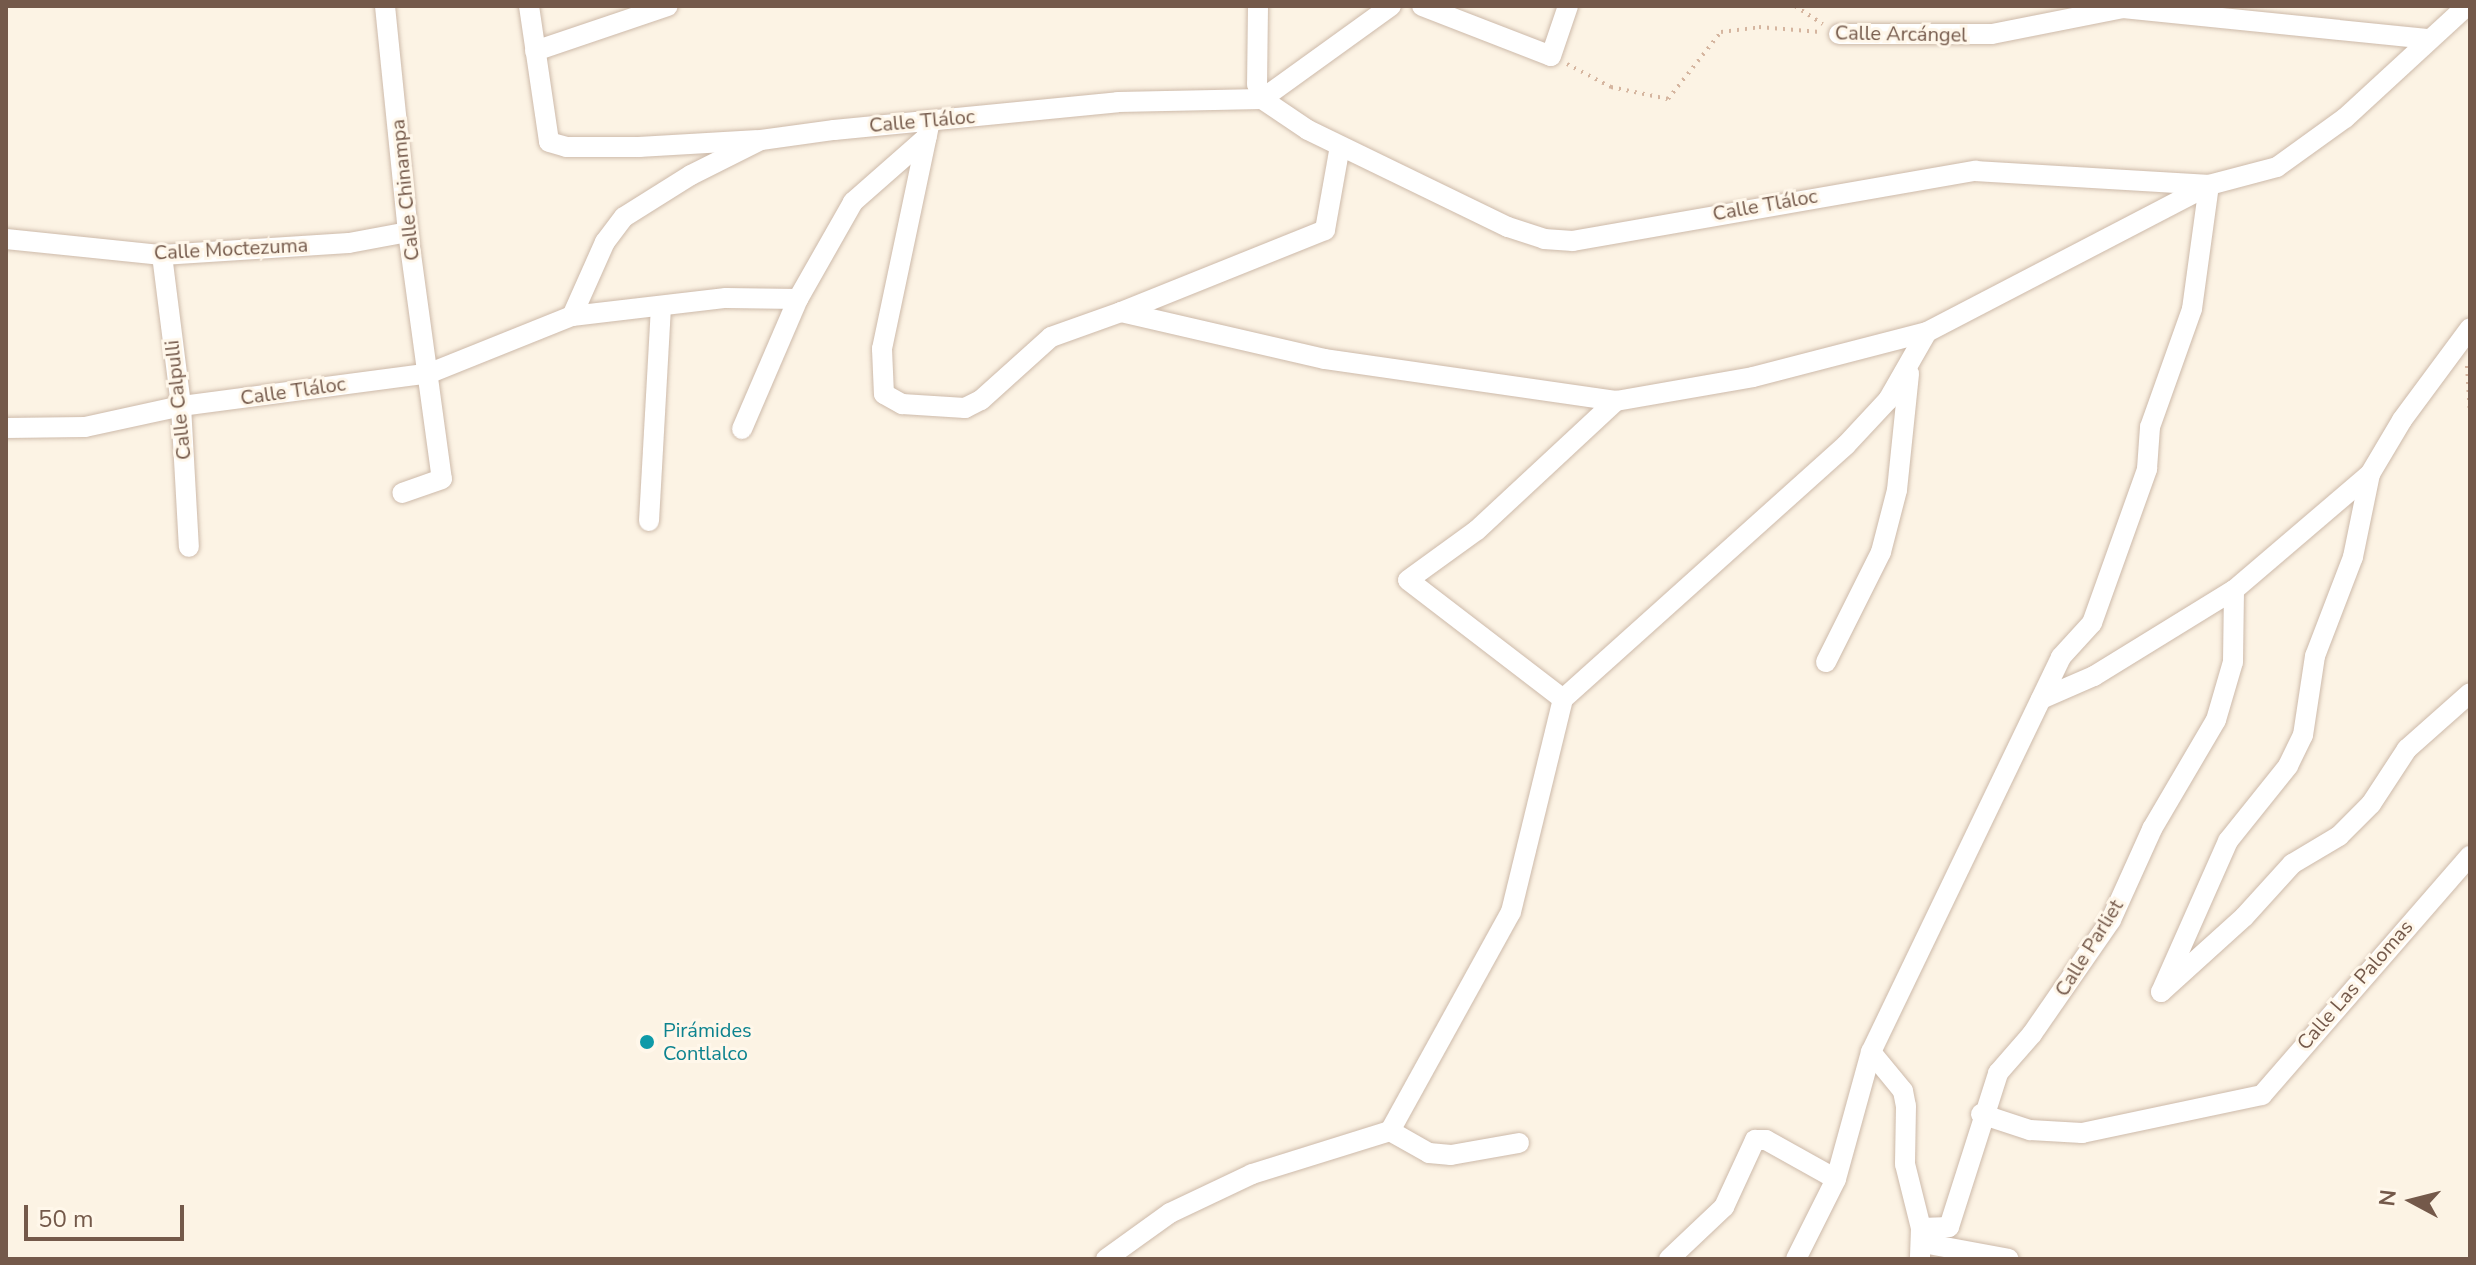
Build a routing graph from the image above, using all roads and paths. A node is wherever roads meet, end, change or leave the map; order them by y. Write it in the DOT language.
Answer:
graph roads {
  1 [pos="385,6"];
  2 [pos="529,6"];
  3 [pos="668,6"];
  4 [pos="1258,6"];
  5 [pos="1391,6"];
  6 [pos="1422,6"];
  7 [pos="1568,6"];
  8 [pos="1795,6"];
  9 [pos="2467,6"];
  10 [pos="2125,7"];
  11 [pos="1839,34"];
  12 [pos="2429,39"];
  13 [pos="535,51"];
  14 [pos="1551,56"];
  15 [pos="1262,99"];
  16 [pos="928,129"];
  17 [pos="761,140"];
  18 [pos="1340,146"];
  19 [pos="2209,185"];
  20 [pos="408,232"];
  21 [pos="6,239"];
  22 [pos="162,255"];
  23 [pos="798,299"];
  24 [pos="661,306"];
  25 [pos="1121,312"];
  26 [pos="572,316"];
  27 [pos="2468,330"];
  28 [pos="1927,332"];
  29 [pos="1909,369"];
  30 [pos="430,373"];
  31 [pos="1616,401"];
  32 [pos="181,406"];
  33 [pos="2470,415"];
  34 [pos="6,428"];
  35 [pos="742,429"];
  36 [pos="2370,474"];
  37 [pos="402,493"];
  38 [pos="649,521"];
  39 [pos="189,547"];
  40 [pos="2234,590"];
  41 [pos="1826,662"];
  42 [pos="2470,693"];
  43 [pos="1563,699"];
  44 [pos="2041,699"];
  45 [pos="2470,856"];
  46 [pos="1871,1052"];
  47 [pos="1981,1114"];
  48 [pos="1390,1131"];
  49 [pos="1519,1143"];
  50 [pos="1836,1179"];
  51 [pos="1921,1244"];
  52 [pos="1106,1259"];
  53 [pos="1669,1259"];
  54 [pos="1796,1259"];
  55 [pos="2009,1259"];
  1 -- 20 [label="street, Calle Chinampa"];
  2 -- 13 [label="street"];
  3 -- 13 [label="street"];
  4 -- 15 [label="street"];
  5 -- 15 [label="street"];
  6 -- 14 [label="street"];
  7 -- 14 [label="street"];
  8 -- 11 [label="path"];
  9 -- 12 [label="street"];
  10 -- 11 [label="street, Calle Arcángel"];
  10 -- 12 [label="street, Calle Arcángel"];
  11 -- 14 [label="path, Calle Arcángel"];
  12 -- 19 [label="street"];
  13 -- 17 [label="street"];
  15 -- 16 [label="street, Calle Tláloc"];
  15 -- 18 [label="street, Calle Tláloc"];
  16 -- 17 [label="street, Calle Tláloc"];
  16 -- 23 [label="street"];
  16 -- 25 [label="street"];
  17 -- 26 [label="street, Calle Tláloc"];
  18 -- 19 [label="street, Calle Tláloc"];
  18 -- 25 [label="street"];
  19 -- 28 [label="street"];
  19 -- 44 [label="street"];
  20 -- 22 [label="street, Calle Moctezuma"];
  20 -- 30 [label="street, Calle Chinampa"];
  21 -- 22 [label="street, Calle Moctezuma"];
  22 -- 32 [label="street, Calle Calpulli"];
  23 -- 24 [label="street, Calle Tláloc"];
  23 -- 35 [label="street"];
  24 -- 26 [label="street, Calle Tláloc"];
  24 -- 38 [label="street"];
  25 -- 31 [label="street"];
  26 -- 30 [label="street, Calle Tláloc"];
  27 -- 33 [label="path"];
  27 -- 36 [label="street"];
  28 -- 29 [label="street"];
  28 -- 31 [label="street"];
  29 -- 41 [label="street"];
  29 -- 43 [label="street"];
  30 -- 32 [label="street, Calle Tláloc"];
  30 -- 37 [label="street, Calle Chinampa"];
  31 -- 43 [label="street"];
  32 -- 34 [label="street, Calle Tláloc"];
  32 -- 39 [label="street, Calle Calpulli"];
  36 -- 40 [label="street"];
  36 -- 42 [label="street"];
  40 -- 44 [label="street"];
  40 -- 47 [label="street, Calle Parliet"];
  43 -- 48 [label="street"];
  44 -- 46 [label="street"];
  45 -- 47 [label="street, Calle Las Palomas"];
  46 -- 50 [label="street"];
  46 -- 51 [label="street"];
  47 -- 51 [label="street, Calle Parliet"];
  48 -- 49 [label="street"];
  48 -- 52 [label="street"];
  50 -- 53 [label="street"];
  50 -- 54 [label="street"];
  51 -- 55 [label="street"];
}
